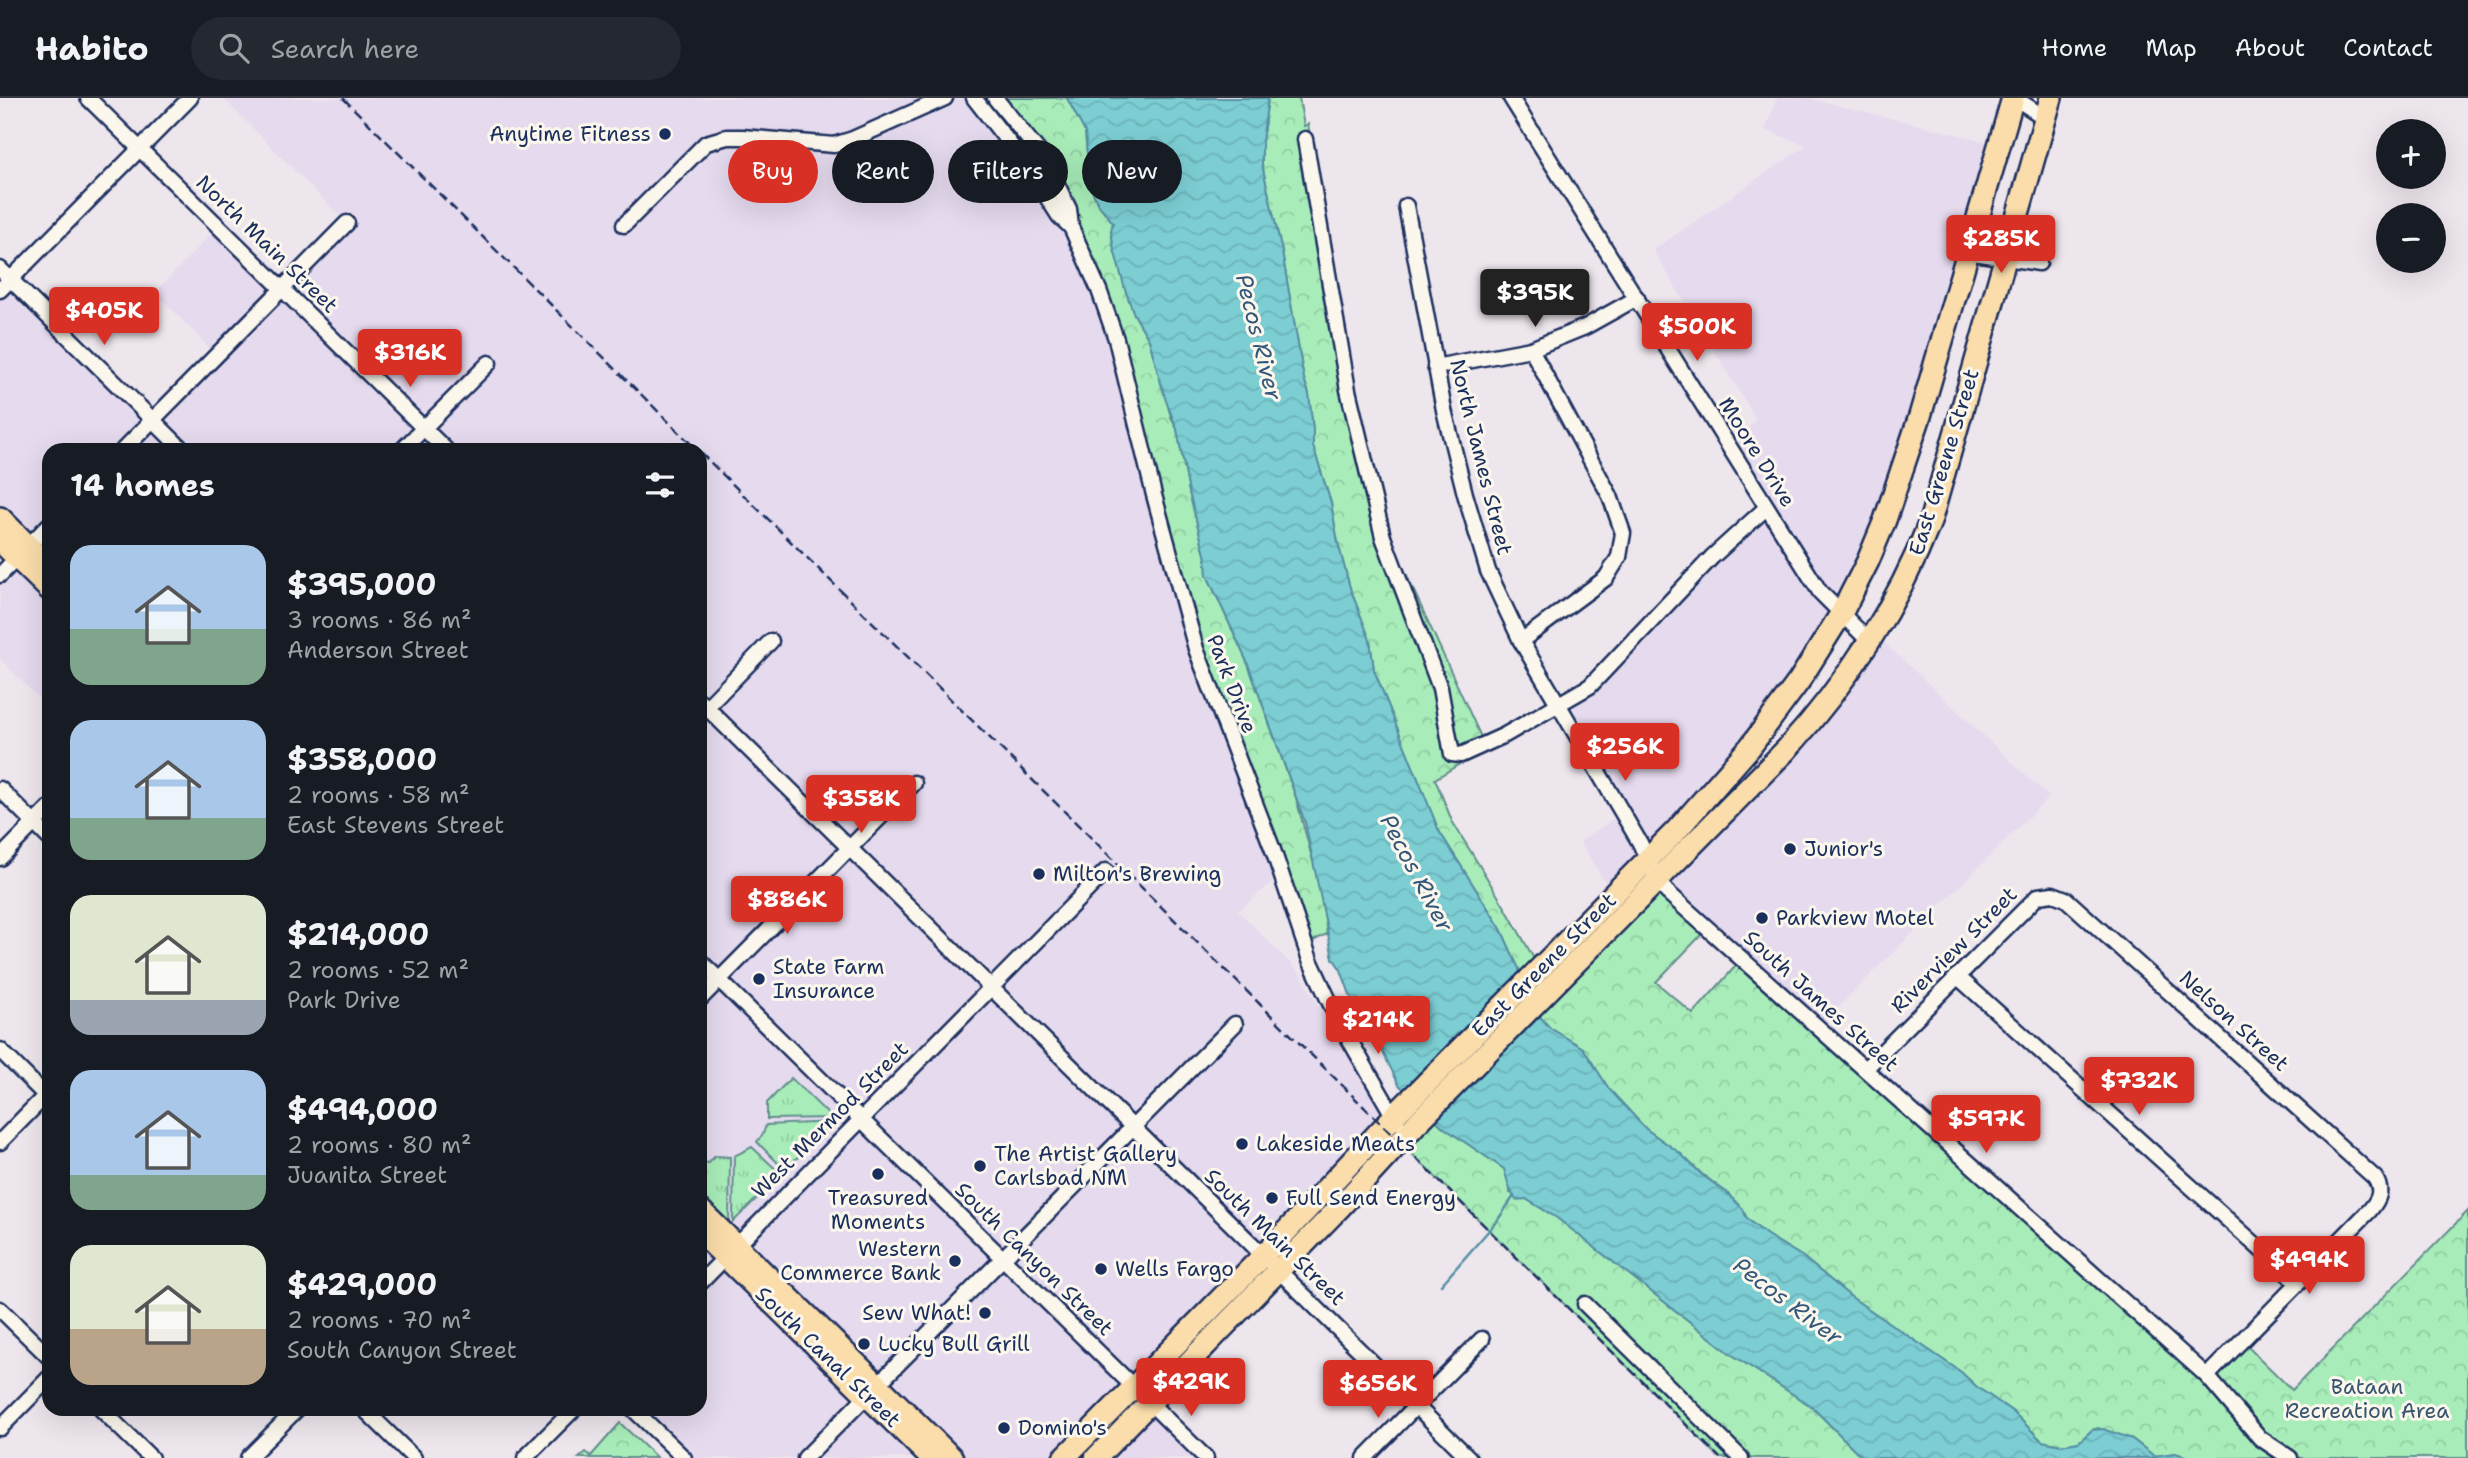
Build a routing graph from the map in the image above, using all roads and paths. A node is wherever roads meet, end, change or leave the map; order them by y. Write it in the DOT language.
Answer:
graph roads {
  1 [pos="88,98"];
  2 [pos="190,98"];
  3 [pos="945,98"];
  4 [pos="974,98"];
  5 [pos="995,98"];
  6 [pos="1511,98"];
  7 [pos="2014,98"];
  8 [pos="2048,108"];
  9 [pos="1304,139"];
  10 [pos="139,148"];
  11 [pos="1406,206"];
  12 [pos="347,223"];
  13 [pos="624,225"];
  14 [pos="1071,227"];
  15 [pos="1968,252"];
  16 [pos="2005,258"];
  17 [pos="2039,263"];
  18 [pos="4,279"];
  19 [pos="282,288"];
  20 [pos="1637,298"];
  21 [pos="1531,349"];
  22 [pos="489,363"];
  23 [pos="1435,367"];
  24 [pos="152,419"];
  25 [pos="424,428"];
  26 [pos="129,443"];
  27 [pos="176,443"];
  28 [pos="409,443"];
  29 [pos="439,443"];
  30 [pos="1766,509"];
  31 [pos="0,518"];
  32 [pos="42,532"];
  33 [pos="0,541"];
  34 [pos="23,552"];
  35 [pos="42,563"];
  36 [pos="0,575"];
  37 [pos="42,579"];
  38 [pos="1841,614"];
  39 [pos="1868,640"];
  40 [pos="771,641"];
  41 [pos="1521,641"];
  42 [pos="707,703"];
  43 [pos="1557,705"];
  44 [pos="707,713"];
  45 [pos="1735,765"];
  46 [pos="915,783"];
  47 [pos="1754,783"];
  48 [pos="0,789"];
  49 [pos="42,815"];
  50 [pos="34,823"];
  51 [pos="42,831"];
  52 [pos="849,849"];
  53 [pos="0,858"];
  54 [pos="1648,859"];
  55 [pos="1106,871"];
  56 [pos="1657,880"];
  57 [pos="2046,894"];
  58 [pos="1561,962"];
  59 [pos="707,968"];
  60 [pos="1957,976"];
  61 [pos="719,980"];
  62 [pos="991,988"];
  63 [pos="707,992"];
  64 [pos="1235,1024"];
  65 [pos="0,1050"];
  66 [pos="1865,1069"];
  67 [pos="42,1090"];
  68 [pos="42,1102"];
  69 [pos="1399,1111"];
  70 [pos="860,1119"];
  71 [pos="1133,1127"];
  72 [pos="1406,1135"];
  73 [pos="0,1142"];
  74 [pos="707,1219"];
  75 [pos="707,1236"];
  76 [pos="731,1251"];
  77 [pos="1004,1258"];
  78 [pos="1272,1263"];
  79 [pos="707,1276"];
  80 [pos="2298,1283"];
  81 [pos="1585,1304"];
  82 [pos="0,1309"];
  83 [pos="1482,1339"];
  84 [pos="42,1350"];
  85 [pos="2207,1376"];
  86 [pos="42,1385"];
  87 [pos="1134,1387"];
  88 [pos="872,1390"];
  89 [pos="1150,1403"];
  90 [pos="1416,1406"];
  91 [pos="108,1416"];
  92 [pos="290,1416"];
  93 [pos="371,1416"];
  94 [pos="568,1416"];
  95 [pos="640,1416"];
  96 [pos="0,1428"];
  97 [pos="151,1458"];
  98 [pos="248,1458"];
  99 [pos="415,1458"];
  100 [pos="526,1458"];
  101 [pos="684,1458"];
  102 [pos="805,1458"];
  103 [pos="931,1458"];
  104 [pos="952,1458"];
  105 [pos="1064,1458"];
  106 [pos="1096,1458"];
  107 [pos="1206,1458"];
  108 [pos="1366,1458"];
  109 [pos="1469,1458"];
  110 [pos="1741,1458"];
  111 [pos="2290,1458"];
  1 -- 10 [label="street, North Main Street"];
  2 -- 10 [label="street"];
  3 -- 13 [label="street"];
  4 -- 14 [label="street, Park Drive"];
  5 -- 14 [label="street, Park Drive"];
  6 -- 20 [label="street, Moore Drive"];
  7 -- 8 [label="street"];
  7 -- 15 [label="highway, East Greene Street"];
  8 -- 16 [label="highway, East Greene Street"];
  9 -- 43 [label="street"];
  10 -- 18 [label="street"];
  10 -- 19 [label="street, North Main Street"];
  11 -- 23 [label="street, North James Street"];
  12 -- 19 [label="street"];
  14 -- 69 [label="street, Park Drive"];
  15 -- 16 [label="street"];
  15 -- 38 [label="highway, East Greene Street"];
  16 -- 17 [label="street"];
  16 -- 39 [label="highway, East Greene Street"];
  18 -- 24 [label="street"];
  19 -- 24 [label="street"];
  19 -- 25 [label="street, North Main Street"];
  20 -- 21 [label="street"];
  20 -- 30 [label="street, Moore Drive"];
  21 -- 23 [label="street"];
  21 -- 41 [label="street"];
  22 -- 25 [label="street"];
  23 -- 41 [label="street, North James Street"];
  24 -- 26 [label="street"];
  24 -- 27 [label="street"];
  25 -- 28 [label="street"];
  25 -- 29 [label="street, North Main Street"];
  30 -- 38 [label="street, Moore Drive"];
  30 -- 43 [label="street"];
  31 -- 34 [label="highway"];
  32 -- 34 [label="street"];
  33 -- 34 [label="highway"];
  34 -- 35 [label="highway"];
  34 -- 36 [label="street"];
  34 -- 37 [label="highway"];
  38 -- 39 [label="street, Moore Drive"];
  38 -- 45 [label="highway, East Greene Street"];
  39 -- 47 [label="highway, East Greene Street"];
  40 -- 42 [label="street"];
  41 -- 43 [label="street, North James Street"];
  43 -- 54 [label="street, South James Street"];
  44 -- 52 [label="street"];
  45 -- 47 [label="highway"];
  45 -- 54 [label="highway, East Greene Street"];
  46 -- 52 [label="street"];
  47 -- 56 [label="highway, East Greene Street"];
  48 -- 50 [label="street"];
  49 -- 50 [label="street"];
  50 -- 51 [label="street"];
  50 -- 53 [label="street"];
  52 -- 61 [label="street"];
  52 -- 62 [label="street"];
  54 -- 56 [label="street, South James Street"];
  54 -- 58 [label="highway, East Greene Street"];
  55 -- 62 [label="street, West Mermod Street"];
  56 -- 58 [label="highway, East Greene Street"];
  56 -- 66 [label="street, South James Street"];
  57 -- 60 [label="street, Riverview Street"];
  57 -- 80 [label="street, Nelson Street"];
  58 -- 69 [label="highway, East Greene Street"];
  58 -- 72 [label="highway, East Greene Street"];
  59 -- 61 [label="street, South Canyon Street"];
  60 -- 66 [label="street, Riverview Street"];
  60 -- 80 [label="street"];
  61 -- 63 [label="street"];
  61 -- 70 [label="street, South Canyon Street"];
  62 -- 70 [label="street, West Mermod Street"];
  62 -- 71 [label="street, South Main Street"];
  64 -- 71 [label="street"];
  65 -- 67 [label="street"];
  66 -- 85 [label="street, South James Street"];
  68 -- 73 [label="street"];
  69 -- 72 [label="street, Park Drive"];
  69 -- 78 [label="highway, East Greene Street"];
  70 -- 76 [label="street, West Mermod Street"];
  70 -- 77 [label="street, South Canyon Street"];
  71 -- 77 [label="street"];
  71 -- 78 [label="street, South Main Street"];
  72 -- 78 [label="highway, East Greene Street"];
  74 -- 76 [label="highway"];
  75 -- 76 [label="highway"];
  76 -- 79 [label="street, West Mermod Street"];
  76 -- 88 [label="highway, South Canal Street"];
  77 -- 87 [label="street, South Canyon Street"];
  77 -- 88 [label="street"];
  78 -- 87 [label="highway"];
  78 -- 89 [label="highway"];
  78 -- 90 [label="street, South Main Street"];
  80 -- 85 [label="street"];
  81 -- 110 [label="street"];
  82 -- 84 [label="street"];
  83 -- 90 [label="street"];
  85 -- 111 [label="street, South James Street"];
  86 -- 96 [label="street"];
  87 -- 89 [label="street, South Canyon Street"];
  87 -- 105 [label="highway"];
  88 -- 102 [label="street"];
  88 -- 103 [label="highway, South Canal Street"];
  88 -- 104 [label="highway, South Canal Street"];
  89 -- 106 [label="highway"];
  89 -- 107 [label="street, South Canyon Street"];
  90 -- 108 [label="street"];
  90 -- 109 [label="street, South Main Street"];
  91 -- 97 [label="street"];
  92 -- 98 [label="street"];
  93 -- 99 [label="street"];
  94 -- 100 [label="street"];
  95 -- 101 [label="street"];
}
